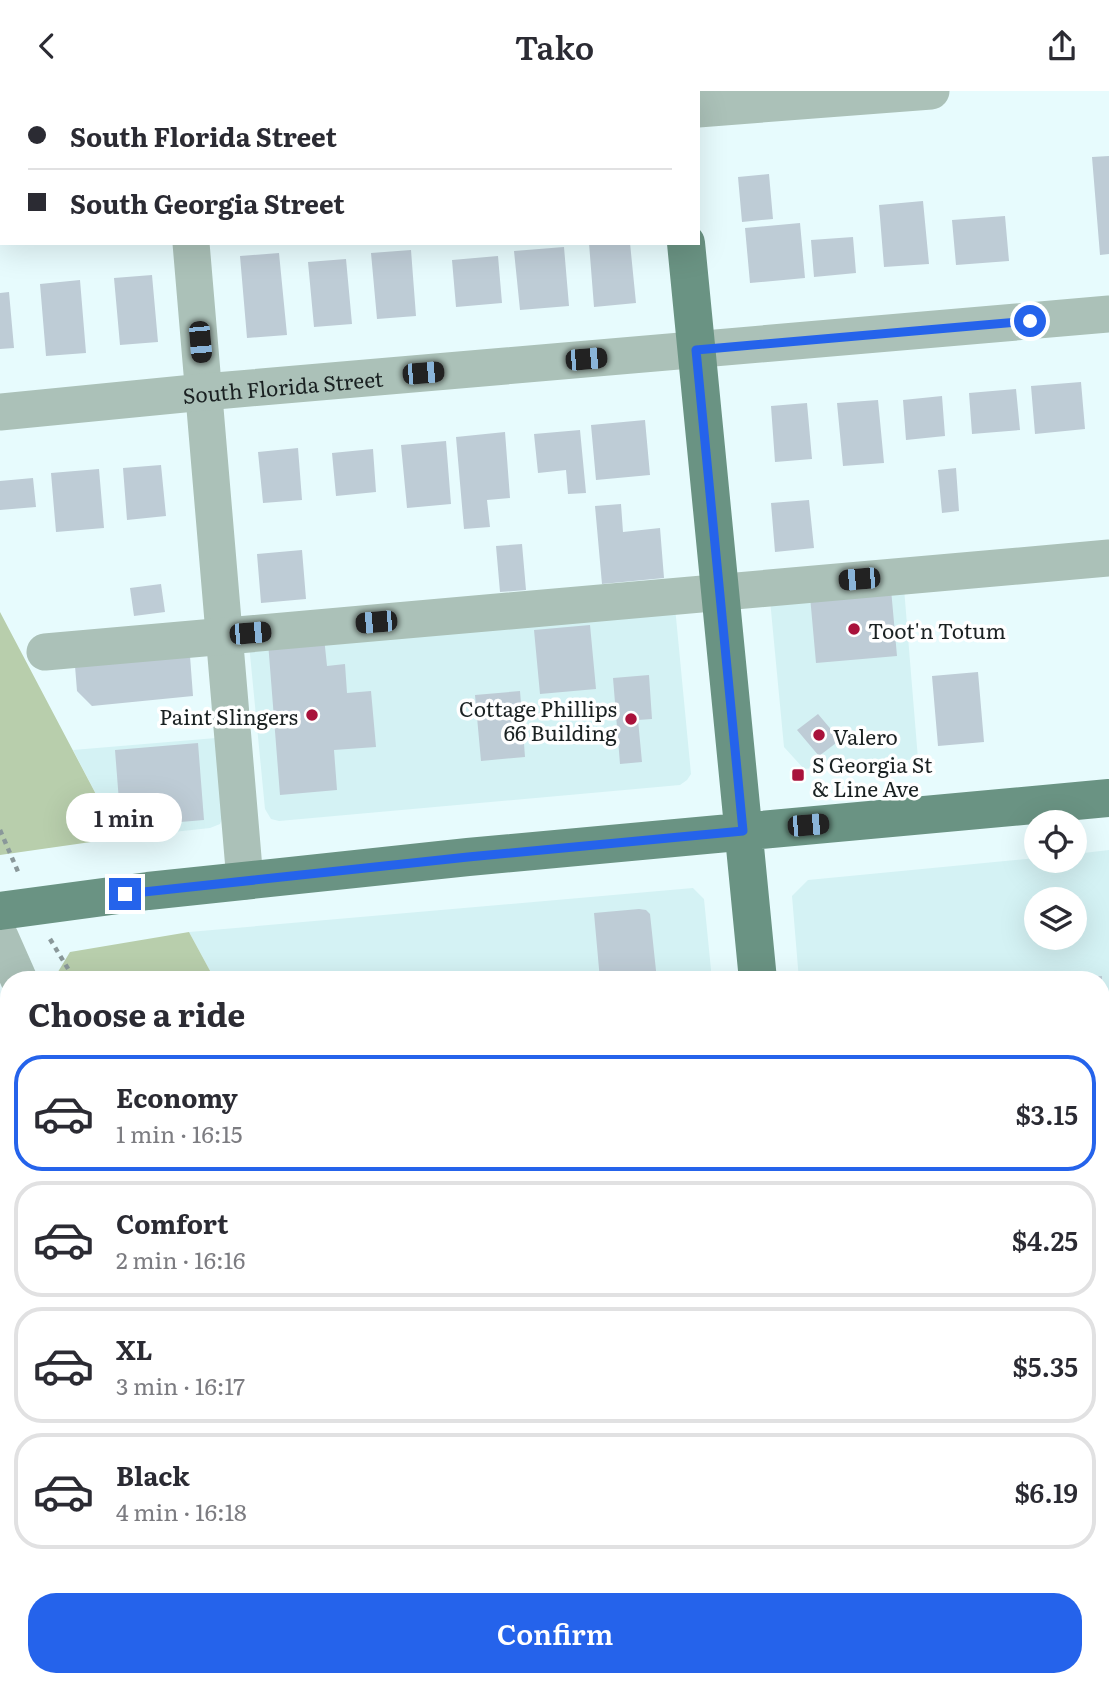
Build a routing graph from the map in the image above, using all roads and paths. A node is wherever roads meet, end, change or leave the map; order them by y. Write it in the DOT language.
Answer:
graph roads {
  1 [pos="931,91"];
  2 [pos="700,109"];
  3 [pos="191,245"];
  4 [pos="686,245"];
  5 [pos="1109,314"];
  6 [pos="696,350"];
  7 [pos="204,392"];
  8 [pos="0,412"];
  9 [pos="1109,558"];
  10 [pos="720,591"];
  11 [pos="225,635"];
  12 [pos="45,652"];
  13 [pos="1109,798"];
  14 [pos="0,830"];
  15 [pos="743,831"];
  16 [pos="12,858"];
  17 [pos="245,881"];
  18 [pos="0,911"];
  19 [pos="0,937"];
  20 [pos="54,947"];
  21 [pos="15,971"];
  22 [pos="69,971"];
  23 [pos="757,971"];
  1 -- 2 [label="street"];
  3 -- 7 [label="street"];
  4 -- 6 [label="main road"];
  5 -- 6 [label="street, South Florida Street"];
  6 -- 7 [label="street, South Florida Street"];
  6 -- 10 [label="main road"];
  7 -- 8 [label="street, South Florida Street"];
  7 -- 11 [label="street"];
  9 -- 10 [label="street"];
  10 -- 11 [label="street"];
  10 -- 15 [label="main road"];
  11 -- 12 [label="street"];
  11 -- 17 [label="street"];
  13 -- 15 [label="main road"];
  14 -- 16 [label="path"];
  15 -- 17 [label="main road"];
  15 -- 23 [label="main road"];
  17 -- 18 [label="main road"];
  19 -- 21 [label="street"];
  20 -- 22 [label="path"];
}
